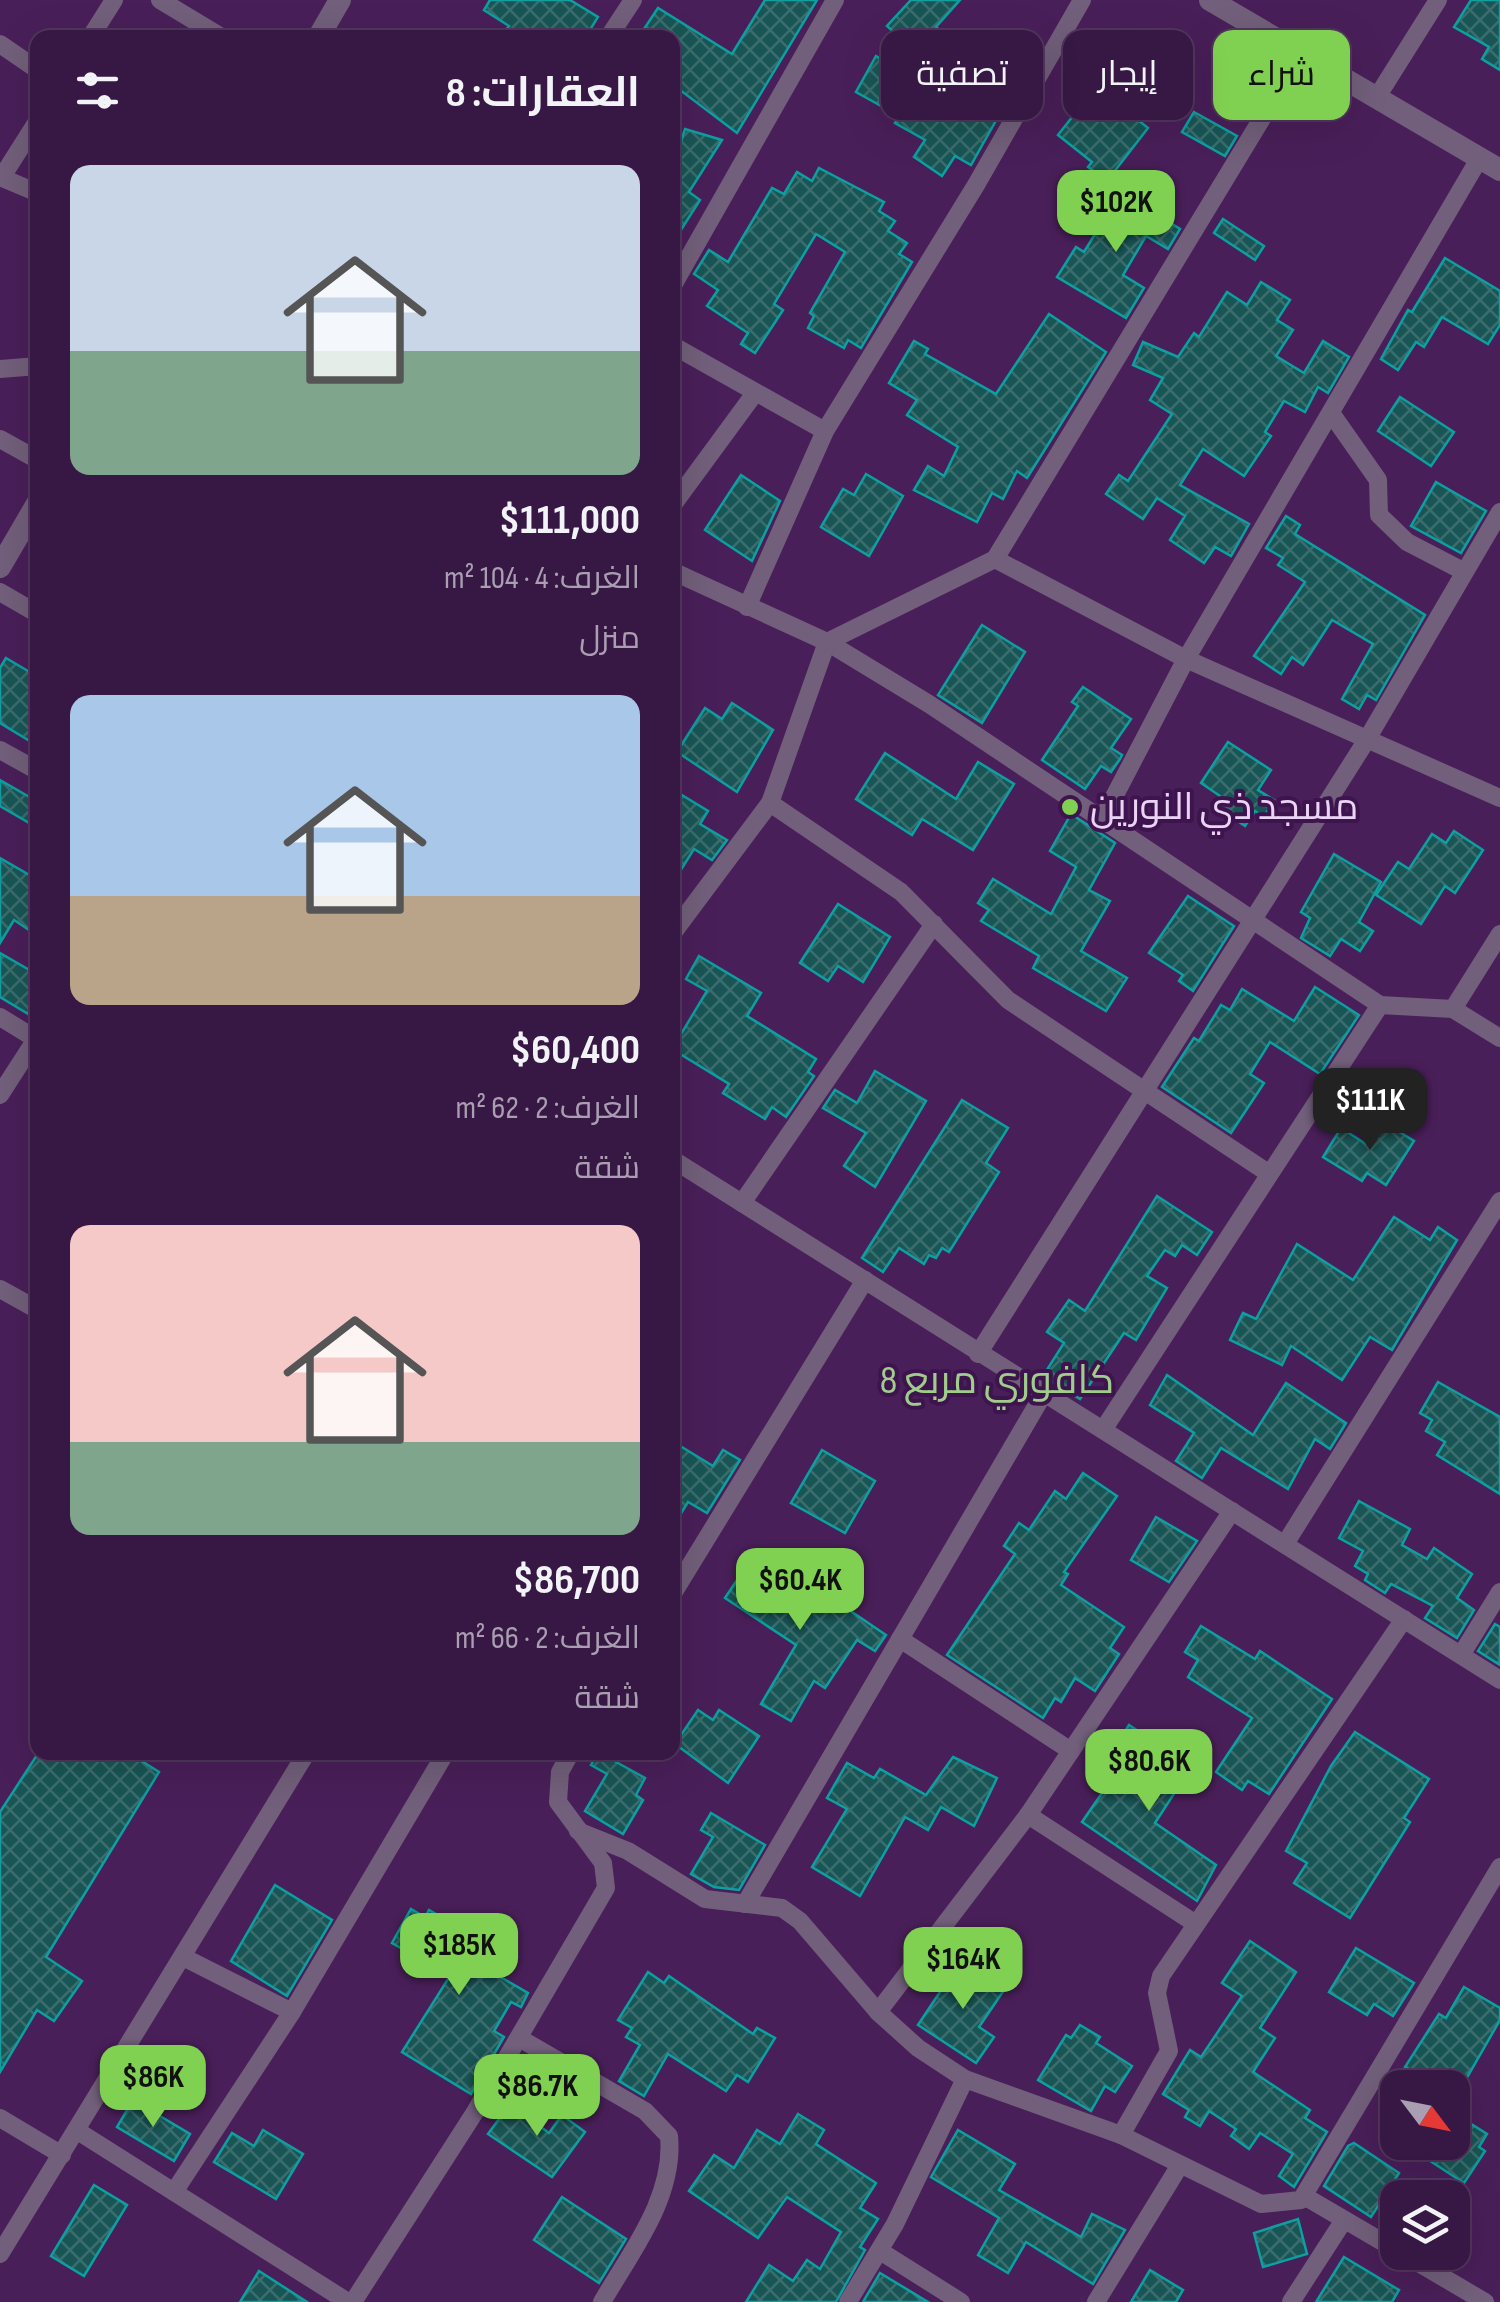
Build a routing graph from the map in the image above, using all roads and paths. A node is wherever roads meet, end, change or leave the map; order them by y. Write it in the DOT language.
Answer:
graph roads {
  1 [pos="114,0"];
  2 [pos="160,0"];
  3 [pos="340,0"];
  4 [pos="835,0"];
  5 [pos="1082,0"];
  6 [pos="1210,0"];
  7 [pos="1438,0"];
  8 [pos="630,1"];
  9 [pos="95,30"];
  10 [pos="210,30"];
  11 [pos="323,30"];
  12 [pos="613,30"];
  13 [pos="1261,30"];
  14 [pos="0,44"];
  15 [pos="30,65"];
  16 [pos="1350,82"];
  17 [pos="1377,97"];
  18 [pos="1262,120"];
  19 [pos="30,132"];
  20 [pos="1490,164"];
  21 [pos="1,177"];
  22 [pos="30,190"];
  23 [pos="680,273"];
  24 [pos="680,350"];
  25 [pos="30,366"];
  26 [pos="0,368"];
  27 [pos="755,393"];
  28 [pos="1331,413"];
  29 [pos="825,432"];
  30 [pos="0,439"];
  31 [pos="30,456"];
  32 [pos="680,495"];
  33 [pos="1500,512"];
  34 [pos="30,515"];
  35 [pos="995,559"];
  36 [pos="0,566"];
  37 [pos="1463,572"];
  38 [pos="680,575"];
  39 [pos="0,592"];
  40 [pos="746,606"];
  41 [pos="30,609"];
  42 [pos="827,642"];
  43 [pos="1186,658"];
  44 [pos="1366,741"];
  45 [pos="0,750"];
  46 [pos="30,767"];
  47 [pos="1500,798"];
  48 [pos="770,803"];
  49 [pos="1103,818"];
  50 [pos="1252,916"];
  51 [pos="680,923"];
  52 [pos="934,924"];
  53 [pos="1500,934"];
  54 [pos="1380,1005"];
  55 [pos="1453,1009"];
  56 [pos="0,1017"];
  57 [pos="30,1036"];
  58 [pos="1500,1038"];
  59 [pos="30,1049"];
  60 [pos="1142,1090"];
  61 [pos="0,1096"];
  62 [pos="680,1167"];
  63 [pos="1268,1172"];
  64 [pos="1500,1201"];
  65 [pos="742,1203"];
  66 [pos="865,1280"];
  67 [pos="0,1289"];
  68 [pos="30,1306"];
  69 [pos="978,1354"];
  70 [pos="1044,1393"];
  71 [pos="1103,1430"];
  72 [pos="1232,1512"];
  73 [pos="1285,1544"];
  74 [pos="680,1582"];
  75 [pos="1500,1592"];
  76 [pos="1404,1620"];
  77 [pos="900,1638"];
  78 [pos="1461,1656"];
  79 [pos="1500,1680"];
  80 [pos="1071,1751"];
  81 [pos="302,1760"];
  82 [pos="441,1760"];
  83 [pos="567,1760"];
  84 [pos="1028,1816"];
  85 [pos="578,1831"];
  86 [pos="1500,1867"];
  87 [pos="745,1904"];
  88 [pos="1196,1924"];
  89 [pos="182,1957"];
  90 [pos="292,2012"];
  91 [pos="878,2012"];
  92 [pos="519,2038"];
  93 [pos="964,2079"];
  94 [pos="0,2118"];
  95 [pos="76,2130"];
  96 [pos="1122,2135"];
  97 [pos="62,2154"];
  98 [pos="1180,2165"];
  99 [pos="174,2192"];
  100 [pos="1304,2196"];
  101 [pos="1344,2220"];
  102 [pos="1380,2241"];
  103 [pos="880,2250"];
  104 [pos="0,2254"];
  105 [pos="1430,2270"];
  106 [pos="351,2302"];
  107 [pos="602,2302"];
  108 [pos="848,2302"];
  109 [pos="962,2302"];
  110 [pos="1096,2302"];
  111 [pos="1290,2302"];
  112 [pos="1485,2302"];
  1 -- 9 [label="street"];
  2 -- 10 [label="street"];
  3 -- 11 [label="street"];
  4 -- 23 [label="street"];
  5 -- 29 [label="street"];
  6 -- 13 [label="street"];
  7 -- 17 [label="street"];
  8 -- 12 [label="street"];
  14 -- 15 [label="street"];
  16 -- 17 [label="street"];
  17 -- 20 [label="street"];
  18 -- 35 [label="street"];
  19 -- 21 [label="street"];
  20 -- 28 [label="street"];
  21 -- 22 [label="street"];
  24 -- 27 [label="street"];
  25 -- 26 [label="street"];
  27 -- 29 [label="street"];
  27 -- 32 [label="street"];
  28 -- 37 [label="street"];
  28 -- 43 [label="street"];
  29 -- 40 [label="street"];
  30 -- 31 [label="street"];
  33 -- 37 [label="street"];
  34 -- 36 [label="street"];
  35 -- 42 [label="street"];
  35 -- 43 [label="street"];
  37 -- 44 [label="street"];
  38 -- 40 [label="street"];
  39 -- 41 [label="street"];
  40 -- 42 [label="street"];
  42 -- 48 [label="street"];
  42 -- 49 [label="street"];
  43 -- 44 [label="street"];
  43 -- 49 [label="street"];
  44 -- 47 [label="street"];
  44 -- 50 [label="street"];
  45 -- 46 [label="street"];
  48 -- 51 [label="street"];
  48 -- 52 [label="street"];
  49 -- 50 [label="street"];
  50 -- 54 [label="street"];
  50 -- 60 [label="street"];
  52 -- 60 [label="street"];
  52 -- 65 [label="street"];
  53 -- 55 [label="street"];
  54 -- 55 [label="street"];
  54 -- 63 [label="street"];
  55 -- 58 [label="street"];
  56 -- 57 [label="street"];
  59 -- 61 [label="street"];
  60 -- 63 [label="street"];
  60 -- 69 [label="street"];
  62 -- 65 [label="street"];
  63 -- 71 [label="street"];
  64 -- 73 [label="street"];
  65 -- 66 [label="street"];
  66 -- 69 [label="street"];
  66 -- 74 [label="street"];
  67 -- 68 [label="street"];
  69 -- 70 [label="street"];
  70 -- 71 [label="street"];
  70 -- 77 [label="street"];
  71 -- 72 [label="street"];
  72 -- 73 [label="street"];
  72 -- 80 [label="street"];
  73 -- 76 [label="street"];
  75 -- 78 [label="street"];
  76 -- 78 [label="street"];
  76 -- 88 [label="street"];
  77 -- 80 [label="street"];
  77 -- 87 [label="street"];
  78 -- 79 [label="street"];
  80 -- 84 [label="street"];
  81 -- 89 [label="street"];
  82 -- 90 [label="street"];
  83 -- 85 [label="street"];
  84 -- 88 [label="street"];
  84 -- 91 [label="street"];
  85 -- 87 [label="street"];
  85 -- 92 [label="street"];
  86 -- 100 [label="street"];
  87 -- 91 [label="street"];
  88 -- 96 [label="street"];
  89 -- 90 [label="street"];
  89 -- 95 [label="street"];
  90 -- 99 [label="street"];
  91 -- 93 [label="street"];
  92 -- 106 [label="street"];
  92 -- 107 [label="street"];
  93 -- 96 [label="street"];
  93 -- 103 [label="street"];
  94 -- 97 [label="street"];
  95 -- 97 [label="street"];
  95 -- 99 [label="street"];
  96 -- 98 [label="street"];
  97 -- 104 [label="street"];
  98 -- 100 [label="street"];
  98 -- 110 [label="street"];
  99 -- 106 [label="street"];
  100 -- 101 [label="street"];
  101 -- 102 [label="street"];
  101 -- 111 [label="street"];
  103 -- 108 [label="street"];
  103 -- 109 [label="street"];
  105 -- 112 [label="street"];
}
